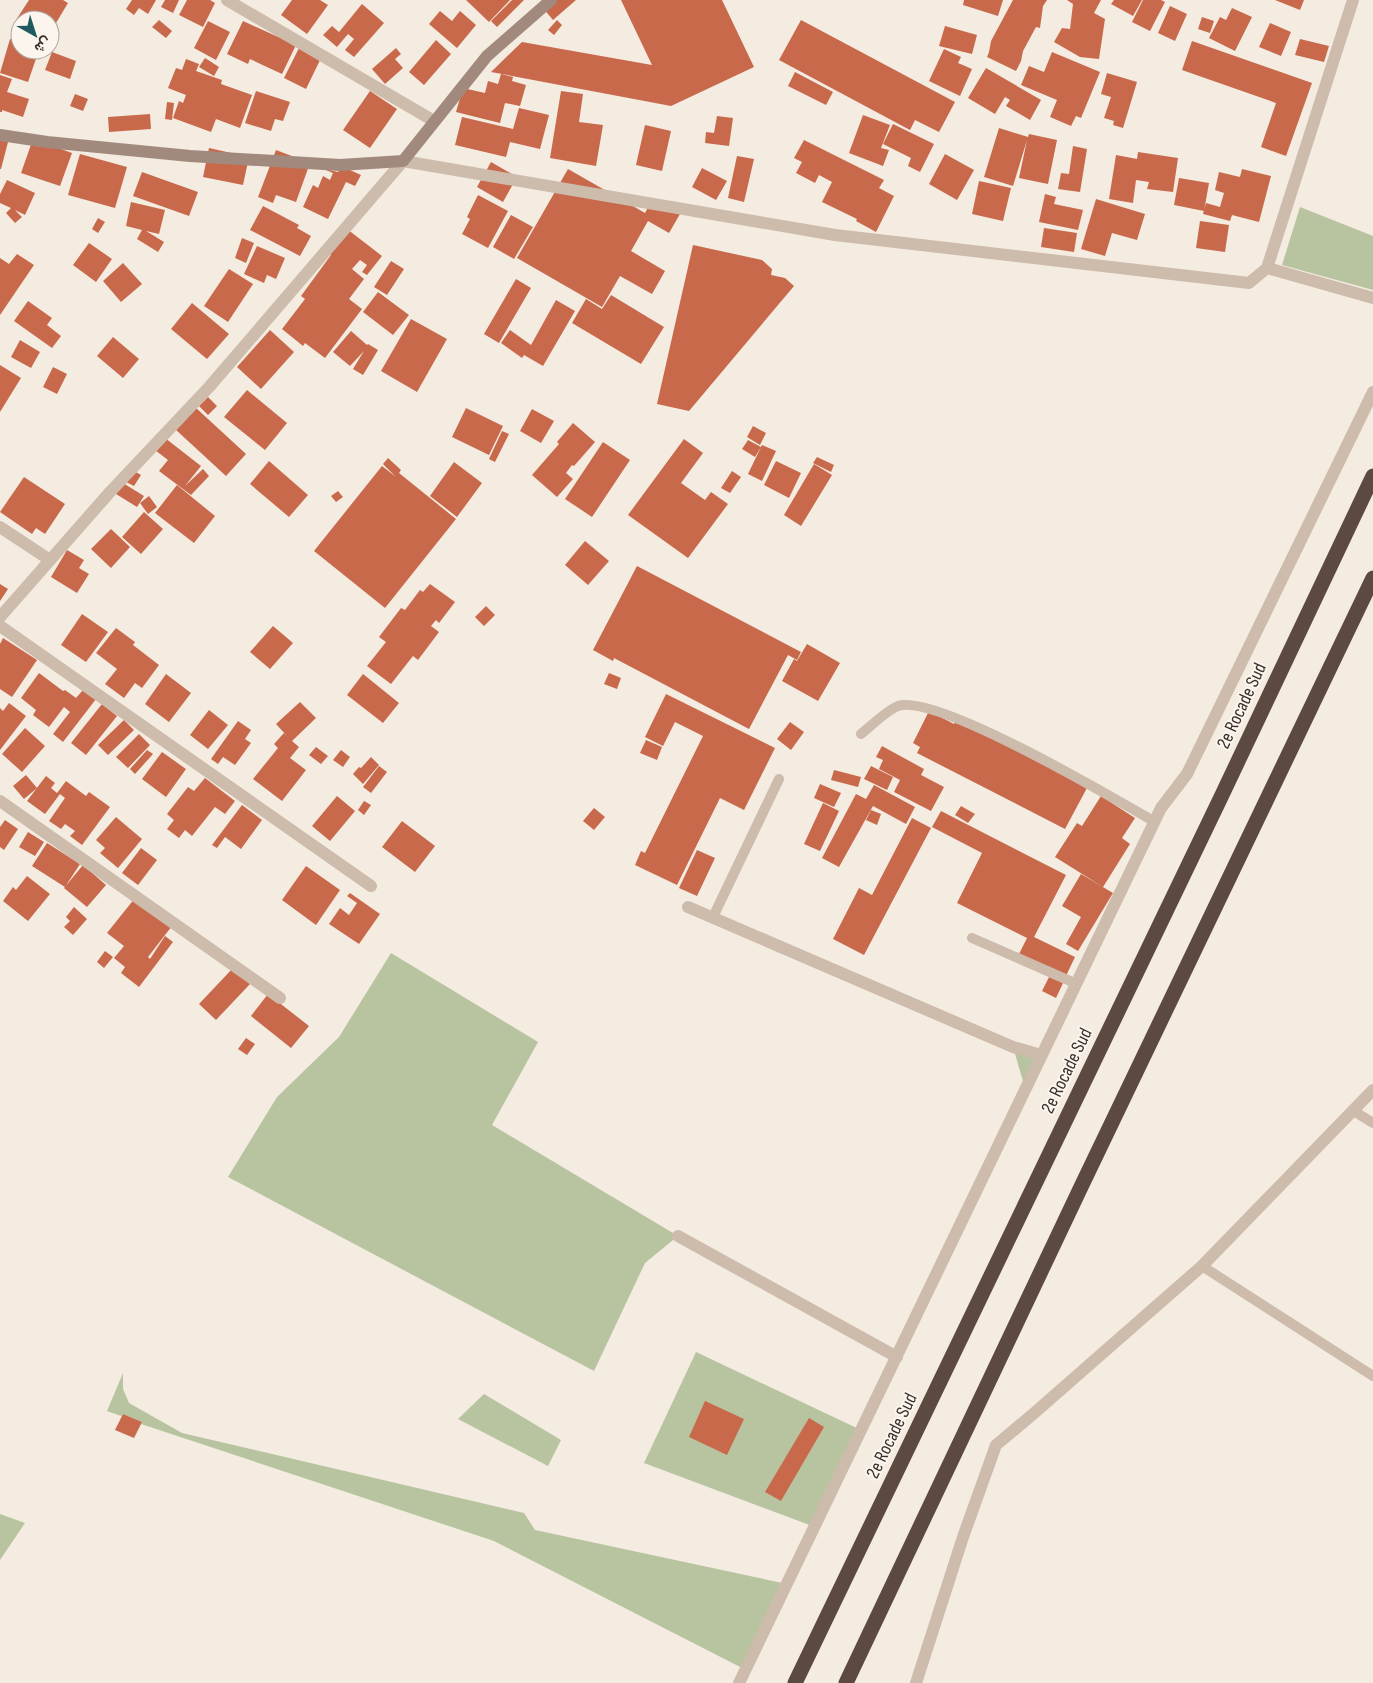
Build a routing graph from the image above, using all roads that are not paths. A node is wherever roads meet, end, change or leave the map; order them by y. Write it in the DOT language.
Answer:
graph roads {
  1 [pos="227,0"];
  2 [pos="550,0"];
  3 [pos="1353,0"];
  4 [pos="434,121"];
  5 [pos="0,135"];
  6 [pos="403,161"];
  7 [pos="1267,268"];
  8 [pos="1373,298"];
  9 [pos="1373,392"];
  10 [pos="1373,476"];
  11 [pos="0,527"];
  12 [pos="50,560"];
  13 [pos="1373,578"];
  14 [pos="0,617"];
  15 [pos="0,626"];
  16 [pos="862,734"];
  17 [pos="779,779"];
  18 [pos="0,801"];
  19 [pos="1155,822"];
  20 [pos="371,886"];
  21 [pos="688,907"];
  22 [pos="713,918"];
  23 [pos="972,938"];
  24 [pos="1077,984"];
  25 [pos="280,998"];
  26 [pos="1041,1055"];
  27 [pos="1373,1090"];
  28 [pos="1352,1110"];
  29 [pos="1373,1123"];
  30 [pos="678,1236"];
  31 [pos="1202,1266"];
  32 [pos="897,1357"];
  33 [pos="1373,1376"];
  34 [pos="739,1683"];
  35 [pos="795,1683"];
  36 [pos="846,1683"];
  37 [pos="916,1683"];
  1 -- 4 [label="street"];
  2 -- 4 [label="street"];
  3 -- 7 [label="street"];
  4 -- 6 [label="street"];
  5 -- 6 [label="street"];
  6 -- 7 [label="street"];
  6 -- 12 [label="street"];
  7 -- 8 [label="street"];
  9 -- 19 [label="street"];
  10 -- 35 [label="highway, 2e Rocade Sud"];
  11 -- 12 [label="street"];
  12 -- 14 [label="street"];
  13 -- 36 [label="highway"];
  15 -- 20 [label="street"];
  16 -- 19 [label="lane"];
  17 -- 22 [label="lane"];
  18 -- 25 [label="street"];
  19 -- 24 [label="street"];
  21 -- 22 [label="street"];
  22 -- 26 [label="street"];
  23 -- 24 [label="lane"];
  24 -- 26 [label="street"];
  26 -- 32 [label="street"];
  27 -- 28 [label="street"];
  28 -- 29 [label="lane"];
  28 -- 31 [label="street"];
  30 -- 32 [label="street"];
  31 -- 33 [label="lane"];
  31 -- 37 [label="street"];
  32 -- 34 [label="street"];
}
